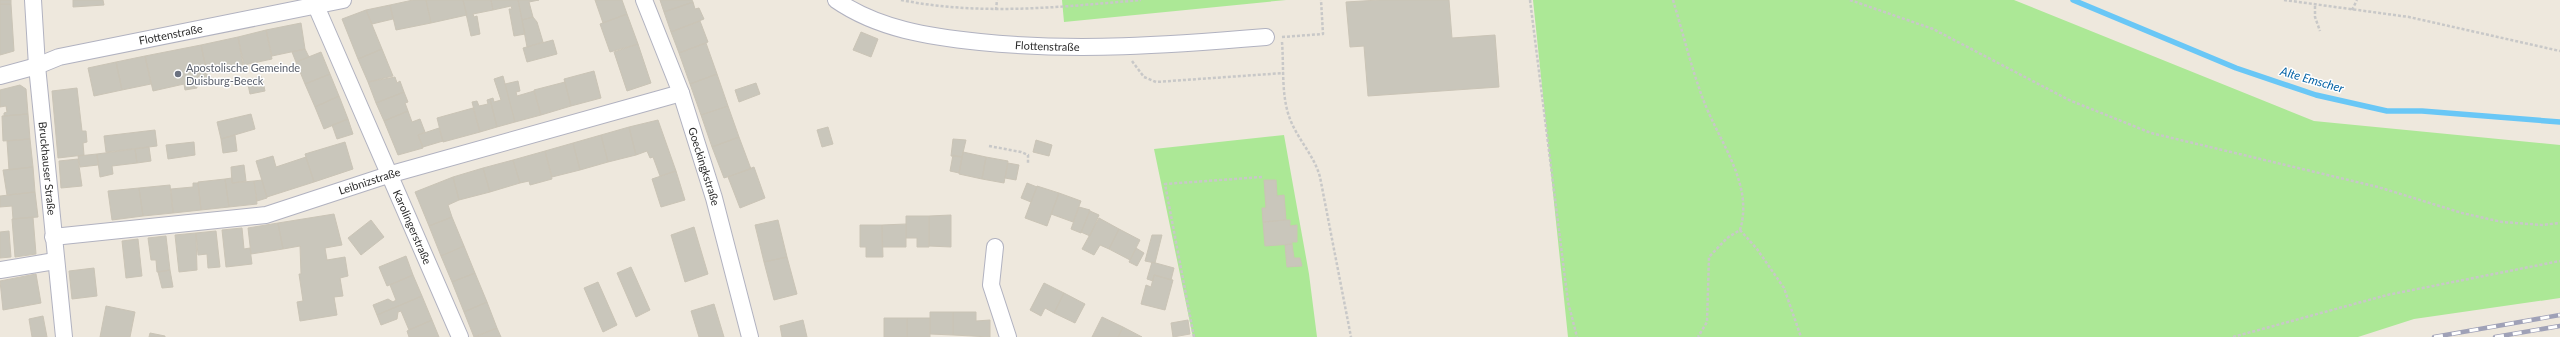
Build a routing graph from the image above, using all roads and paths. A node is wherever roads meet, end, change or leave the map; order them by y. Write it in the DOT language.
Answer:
graph roads {
  1 [pos="33,0"];
  2 [pos="343,0"];
  3 [pos="644,0"];
  4 [pos="836,0"];
  5 [pos="901,0"];
  6 [pos="996,0"];
  7 [pos="1141,0"];
  8 [pos="1321,0"];
  9 [pos="1530,0"];
  10 [pos="1673,0"];
  11 [pos="1850,0"];
  12 [pos="2284,0"];
  13 [pos="2357,0"];
  14 [pos="316,6"];
  15 [pos="2315,6"];
  16 [pos="996,10"];
  17 [pos="2352,10"];
  18 [pos="2320,32"];
  19 [pos="1266,37"];
  20 [pos="1129,48"];
  21 [pos="2560,51"];
  22 [pos="37,66"];
  23 [pos="1284,73"];
  24 [pos="0,76"];
  25 [pos="681,93"];
  26 [pos="989,146"];
  27 [pos="1028,164"];
  28 [pos="388,175"];
  29 [pos="1262,177"];
  30 [pos="2560,223"];
  31 [pos="1740,230"];
  32 [pos="53,237"];
  33 [pos="994,246"];
  34 [pos="55,261"];
  35 [pos="2560,261"];
  36 [pos="0,270"];
  37 [pos="64,337"];
  38 [pos="460,337"];
  39 [pos="750,337"];
  40 [pos="1008,337"];
  41 [pos="1194,337"];
  42 [pos="1351,337"];
  43 [pos="1577,337"];
  44 [pos="1698,337"];
  45 [pos="1801,337"];
  46 [pos="2233,337"];
  1 -- 22 [label="street, Bruckhauser Straße"];
  2 -- 14 [label="street, Flottenstraße"];
  3 -- 25 [label="street, Goeckingkstraße"];
  4 -- 20 [label="street, Flottenstraße"];
  5 -- 16 [label="path"];
  6 -- 16 [label="path"];
  7 -- 16 [label="path"];
  8 -- 23 [label="path"];
  9 -- 43 [label="path"];
  10 -- 31 [label="path"];
  11 -- 30 [label="path"];
  12 -- 15 [label="path"];
  13 -- 17 [label="path"];
  14 -- 22 [label="street, Flottenstraße"];
  14 -- 28 [label="street, Karolingerstraße"];
  15 -- 17 [label="path"];
  15 -- 18 [label="path"];
  17 -- 21 [label="path"];
  19 -- 20 [label="street, Flottenstraße"];
  20 -- 23 [label="path"];
  22 -- 24 [label="street, Flottenstraße"];
  22 -- 32 [label="street, Bruckhauser Straße"];
  23 -- 42 [label="path"];
  25 -- 28 [label="street, Leibnizstraße"];
  25 -- 39 [label="street, Goeckingkstraße"];
  26 -- 27 [label="path"];
  28 -- 32 [label="street, Leibnizstraße"];
  28 -- 38 [label="street, Karolingerstraße"];
  29 -- 41 [label="path"];
  31 -- 44 [label="path"];
  31 -- 45 [label="path"];
  32 -- 34 [label="street, Bruckhauser Straße"];
  33 -- 40 [label="street"];
  34 -- 36 [label="street"];
  34 -- 37 [label="street, Bruckhauser Straße"];
  35 -- 46 [label="path"];
}
